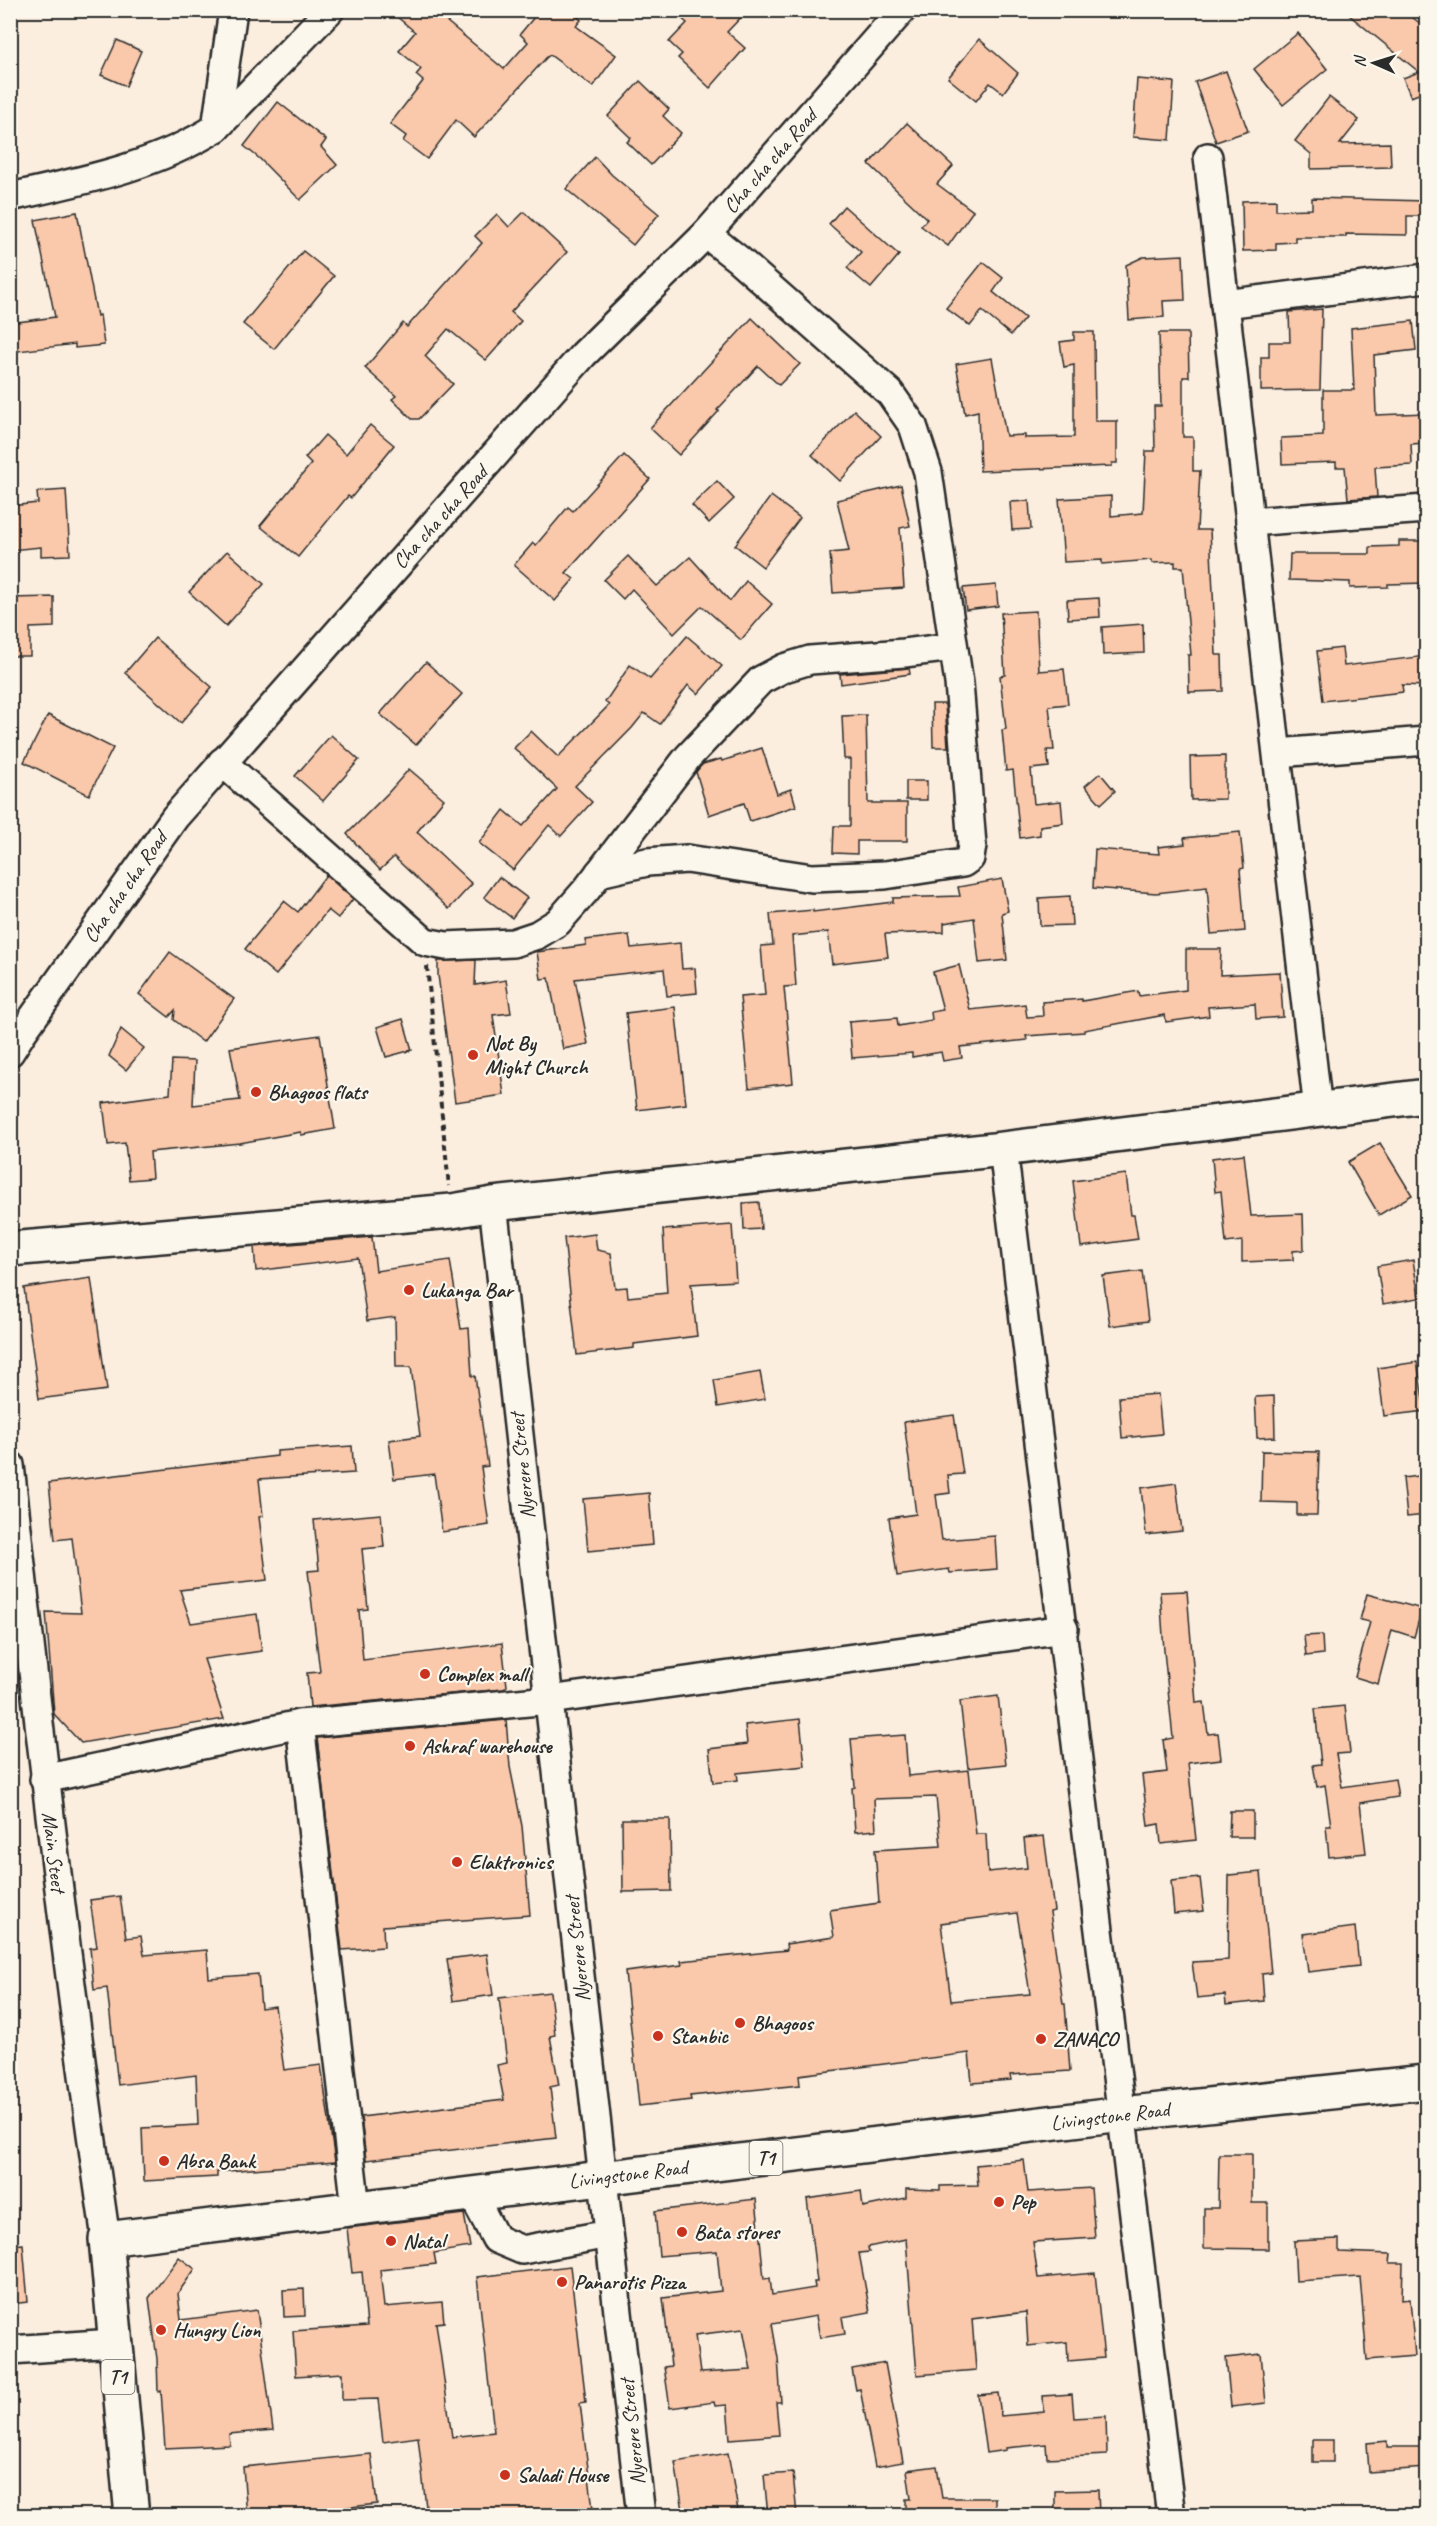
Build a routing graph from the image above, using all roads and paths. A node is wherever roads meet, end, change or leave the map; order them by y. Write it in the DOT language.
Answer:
graph roads {
  1 [pos="233,10"];
  2 [pos="330,10"];
  3 [pos="902,10"];
  4 [pos="216,128"];
  5 [pos="1208,157"];
  6 [pos="10,197"];
  7 [pos="706,234"];
  8 [pos="1426,278"];
  9 [pos="1226,304"];
  10 [pos="1426,509"];
  11 [pos="1250,522"];
  12 [pos="953,647"];
  13 [pos="1426,741"];
  14 [pos="1278,753"];
  15 [pos="222,762"];
  16 [pos="599,873"];
  17 [pos="425,942"];
  18 [pos="10,1052"];
  19 [pos="1426,1095"];
  20 [pos="1318,1110"];
  21 [pos="1004,1149"];
  22 [pos="493,1204"];
  23 [pos="452,1211"];
  24 [pos="10,1250"];
  25 [pos="10,1465"];
  26 [pos="1064,1629"];
  27 [pos="549,1700"];
  28 [pos="300,1724"];
  29 [pos="44,1779"];
  30 [pos="1426,2082"];
  31 [pos="1122,2114"];
  32 [pos="603,2177"];
  33 [pos="472,2194"];
  34 [pos="356,2208"];
  35 [pos="609,2234"];
  36 [pos="106,2239"];
  37 [pos="114,2343"];
  38 [pos="10,2350"];
  39 [pos="132,2516"];
  40 [pos="641,2516"];
  41 [pos="1171,2516"];
  1 -- 4 [label="street"];
  2 -- 4 [label="street"];
  3 -- 7 [label="street, Cha cha cha Road"];
  4 -- 6 [label="street"];
  5 -- 9 [label="street"];
  7 -- 12 [label="street"];
  7 -- 15 [label="street, Cha cha cha Road"];
  8 -- 9 [label="street"];
  9 -- 11 [label="street"];
  10 -- 11 [label="street"];
  11 -- 14 [label="street"];
  12 -- 16 [label="street"];
  12 -- 16 [label="street"];
  13 -- 14 [label="street"];
  14 -- 20 [label="street"];
  15 -- 17 [label="street"];
  15 -- 18 [label="street, Cha cha cha Road"];
  16 -- 17 [label="street"];
  17 -- 23 [label="path"];
  19 -- 20 [label="main road"];
  20 -- 21 [label="main road"];
  21 -- 22 [label="main road"];
  21 -- 26 [label="street"];
  22 -- 23 [label="main road"];
  22 -- 27 [label="street, Nyerere Street"];
  23 -- 24 [label="main road"];
  25 -- 29 [label="street, Main Steet"];
  26 -- 27 [label="street"];
  26 -- 31 [label="street"];
  27 -- 28 [label="street"];
  27 -- 32 [label="street, Nyerere Street"];
  28 -- 29 [label="street"];
  28 -- 34 [label="street"];
  29 -- 36 [label="street, Main Steet"];
  30 -- 31 [label="main road, Livingstone Road / T1"];
  31 -- 32 [label="main road, Livingstone Road / T1"];
  31 -- 41 [label="street"];
  32 -- 33 [label="main road, Livingstone Road / T1"];
  32 -- 35 [label="street, Nyerere Street"];
  33 -- 34 [label="main road, Livingstone Road / T1"];
  33 -- 35 [label="street"];
  34 -- 36 [label="main road, Livingstone Road / T1"];
  35 -- 40 [label="street, Nyerere Street"];
  36 -- 37 [label="main road, T1"];
  37 -- 38 [label="street"];
  37 -- 39 [label="main road, T1"];
}
